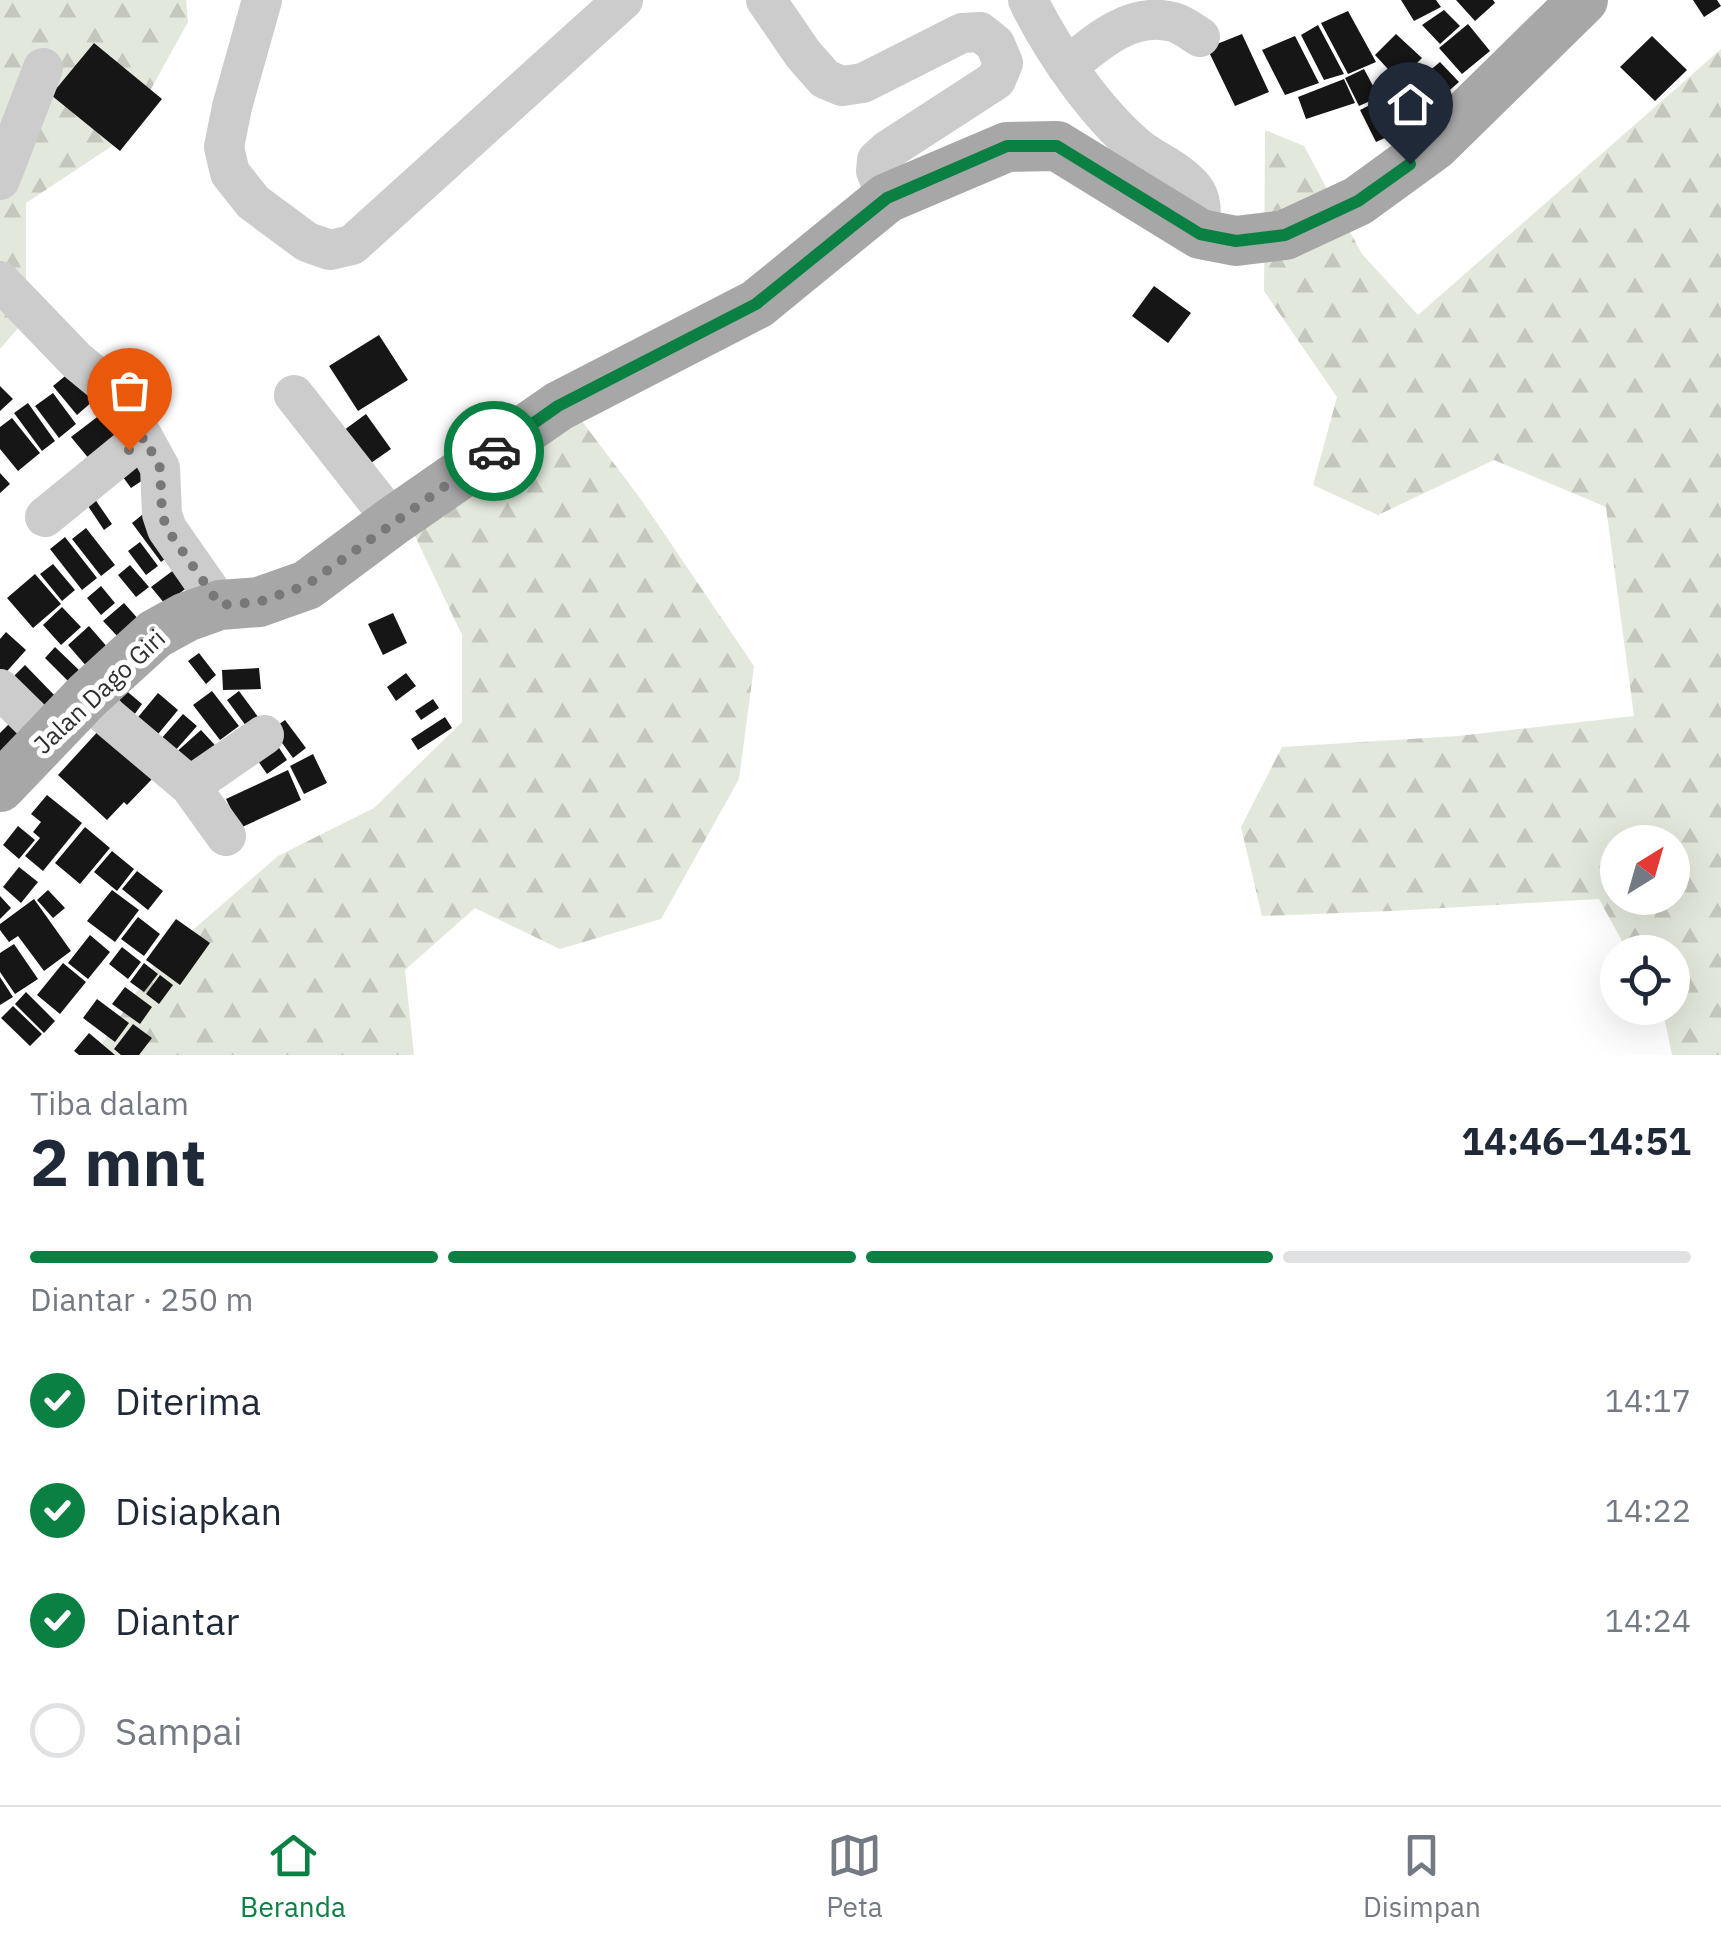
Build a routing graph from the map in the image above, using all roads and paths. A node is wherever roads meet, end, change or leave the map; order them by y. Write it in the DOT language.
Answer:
graph roads {
  1 [pos="262,0"];
  2 [pos="623,0"];
  3 [pos="766,0"];
  4 [pos="1028,0"];
  5 [pos="1583,0"];
  6 [pos="1200,37"];
  7 [pos="1068,67"];
  8 [pos="43,68"];
  9 [pos="0,180"];
  10 [pos="887,198"];
  11 [pos="1200,234"];
  12 [pos="0,280"];
  13 [pos="294,395"];
  14 [pos="144,437"];
  15 [pos="45,518"];
  16 [pos="393,521"];
  17 [pos="220,605"];
  18 [pos="0,688"];
  19 [pos="87,696"];
  20 [pos="264,735"];
  21 [pos="48,736"];
  22 [pos="190,786"];
  23 [pos="0,787"];
  24 [pos="226,836"];
  1 -- 2 [label="street"];
  3 -- 10 [label="street"];
  4 -- 7 [label="street"];
  5 -- 11 [label="main road, Jalan Dago Giri"];
  6 -- 7 [label="street"];
  7 -- 11 [label="street"];
  8 -- 9 [label="street"];
  10 -- 11 [label="main road, Jalan Dago Giri"];
  10 -- 16 [label="main road, Jalan Dago Giri"];
  12 -- 14 [label="street"];
  13 -- 16 [label="street"];
  14 -- 15 [label="street"];
  14 -- 17 [label="street"];
  16 -- 17 [label="main road, Jalan Dago Giri"];
  17 -- 19 [label="main road, Jalan Dago Giri"];
  18 -- 21 [label="street"];
  19 -- 21 [label="main road, Jalan Dago Giri"];
  19 -- 22 [label="street"];
  20 -- 22 [label="street"];
  21 -- 23 [label="main road, Jalan Dago Giri"];
  22 -- 24 [label="street"];
}
